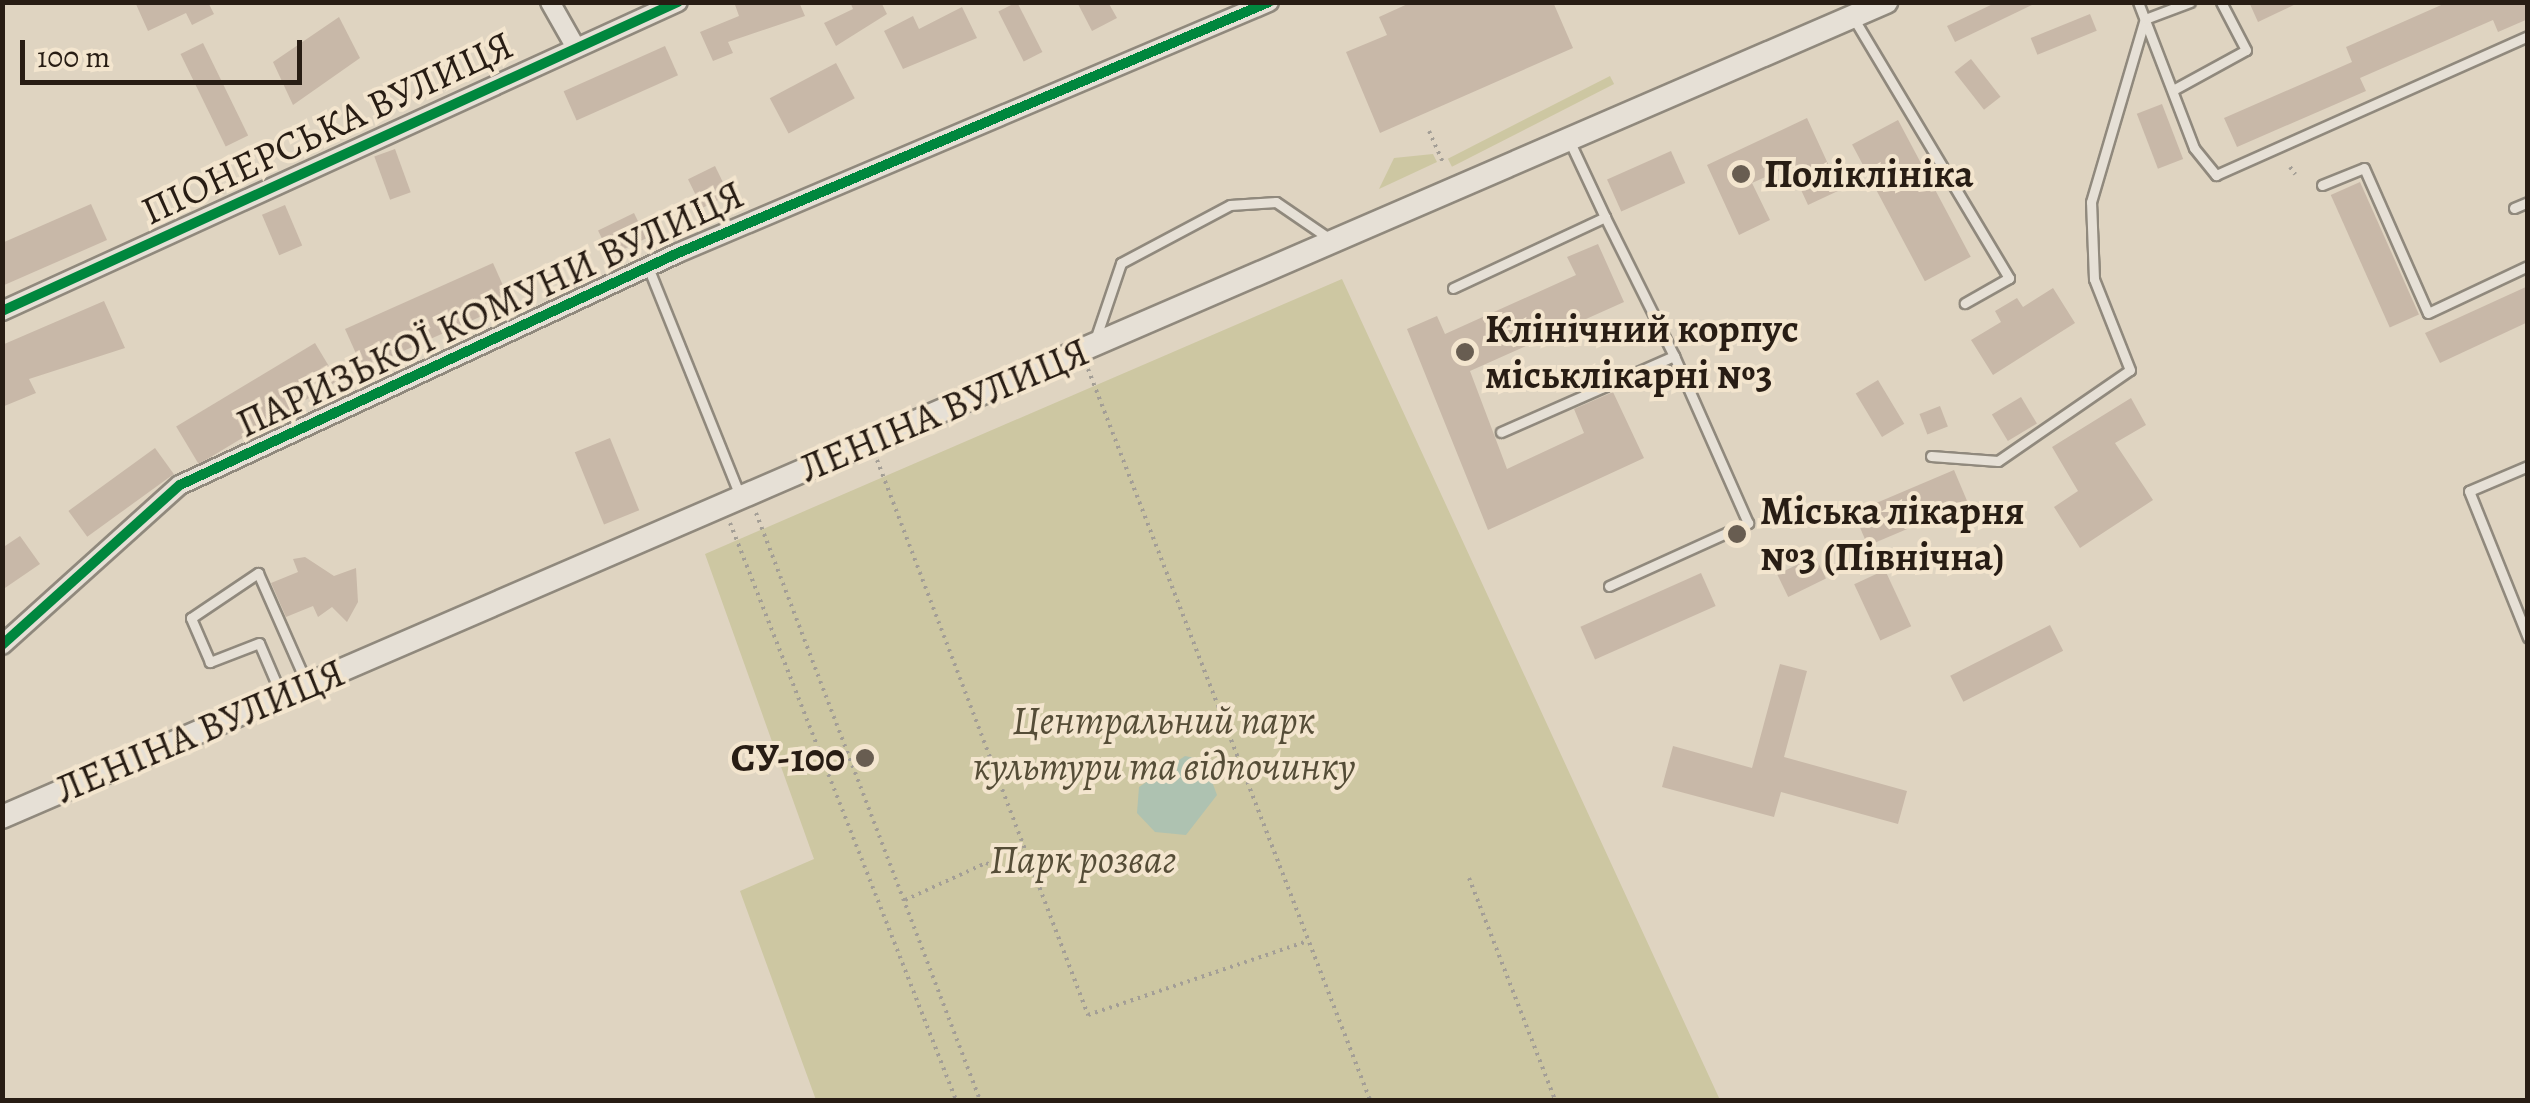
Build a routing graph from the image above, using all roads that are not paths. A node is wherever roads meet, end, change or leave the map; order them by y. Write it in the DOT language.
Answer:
graph roads {
  1 [pos="550,2"];
  2 [pos="678,2"];
  3 [pos="1269,2"];
  4 [pos="1886,2"];
  5 [pos="2138,2"];
  6 [pos="2190,2"];
  7 [pos="2222,2"];
  8 [pos="1852,17"];
  9 [pos="2145,19"];
  10 [pos="2528,36"];
  11 [pos="575,46"];
  12 [pos="2172,90"];
  13 [pos="1569,140"];
  14 [pos="2322,185"];
  15 [pos="2528,202"];
  16 [pos="2514,208"];
  17 [pos="1605,217"];
  18 [pos="1333,242"];
  19 [pos="2528,266"];
  20 [pos="648,267"];
  21 [pos="1453,288"];
  22 [pos="1965,303"];
  23 [pos="2,311"];
  24 [pos="1087,348"];
  25 [pos="1674,356"];
  26 [pos="1501,432"];
  27 [pos="1930,456"];
  28 [pos="2524,467"];
  29 [pos="2528,480"];
  30 [pos="738,500"];
  31 [pos="1609,586"];
  32 [pos="2528,638"];
  33 [pos="2,645"];
  34 [pos="307,685"];
  35 [pos="282,696"];
  36 [pos="5,811"];
  1 -- 11 [label="street"];
  2 -- 11 [label="street, ПІОНЕРСЬКА ВУЛИЦЯ"];
  3 -- 20 [label="street, ПАРИЗЬКОЇ КОМУНИ ВУЛИЦЯ"];
  4 -- 8 [label="main road, ЛЕНІНА ВУЛИЦЯ"];
  5 -- 9 [label="lane"];
  6 -- 9 [label="lane"];
  7 -- 12 [label="lane"];
  8 -- 13 [label="main road, ЛЕНІНА ВУЛИЦЯ"];
  8 -- 22 [label="lane"];
  9 -- 12 [label="lane"];
  9 -- 27 [label="lane"];
  10 -- 12 [label="lane"];
  11 -- 23 [label="street, ПІОНЕРСЬКА ВУЛИЦЯ"];
  13 -- 17 [label="lane"];
  13 -- 18 [label="main road, ЛЕНІНА ВУЛИЦЯ"];
  14 -- 19 [label="lane"];
  15 -- 16 [label="lane"];
  17 -- 21 [label="lane"];
  17 -- 25 [label="lane"];
  18 -- 24 [label="main road, ЛЕНІНА ВУЛИЦЯ"];
  18 -- 24 [label="lane"];
  20 -- 30 [label="lane"];
  20 -- 33 [label="street, ПАРИЗЬКОЇ КОМУНИ ВУЛИЦЯ"];
  24 -- 30 [label="main road, ЛЕНІНА ВУЛИЦЯ"];
  25 -- 26 [label="lane"];
  25 -- 31 [label="lane"];
  28 -- 29 [label="lane"];
  28 -- 32 [label="lane"];
  30 -- 34 [label="main road, ЛЕНІНА ВУЛИЦЯ"];
  34 -- 35 [label="main road, ЛЕНІНА ВУЛИЦЯ"];
  34 -- 35 [label="lane"];
  35 -- 36 [label="main road, ЛЕНІНА ВУЛИЦЯ"];
}
